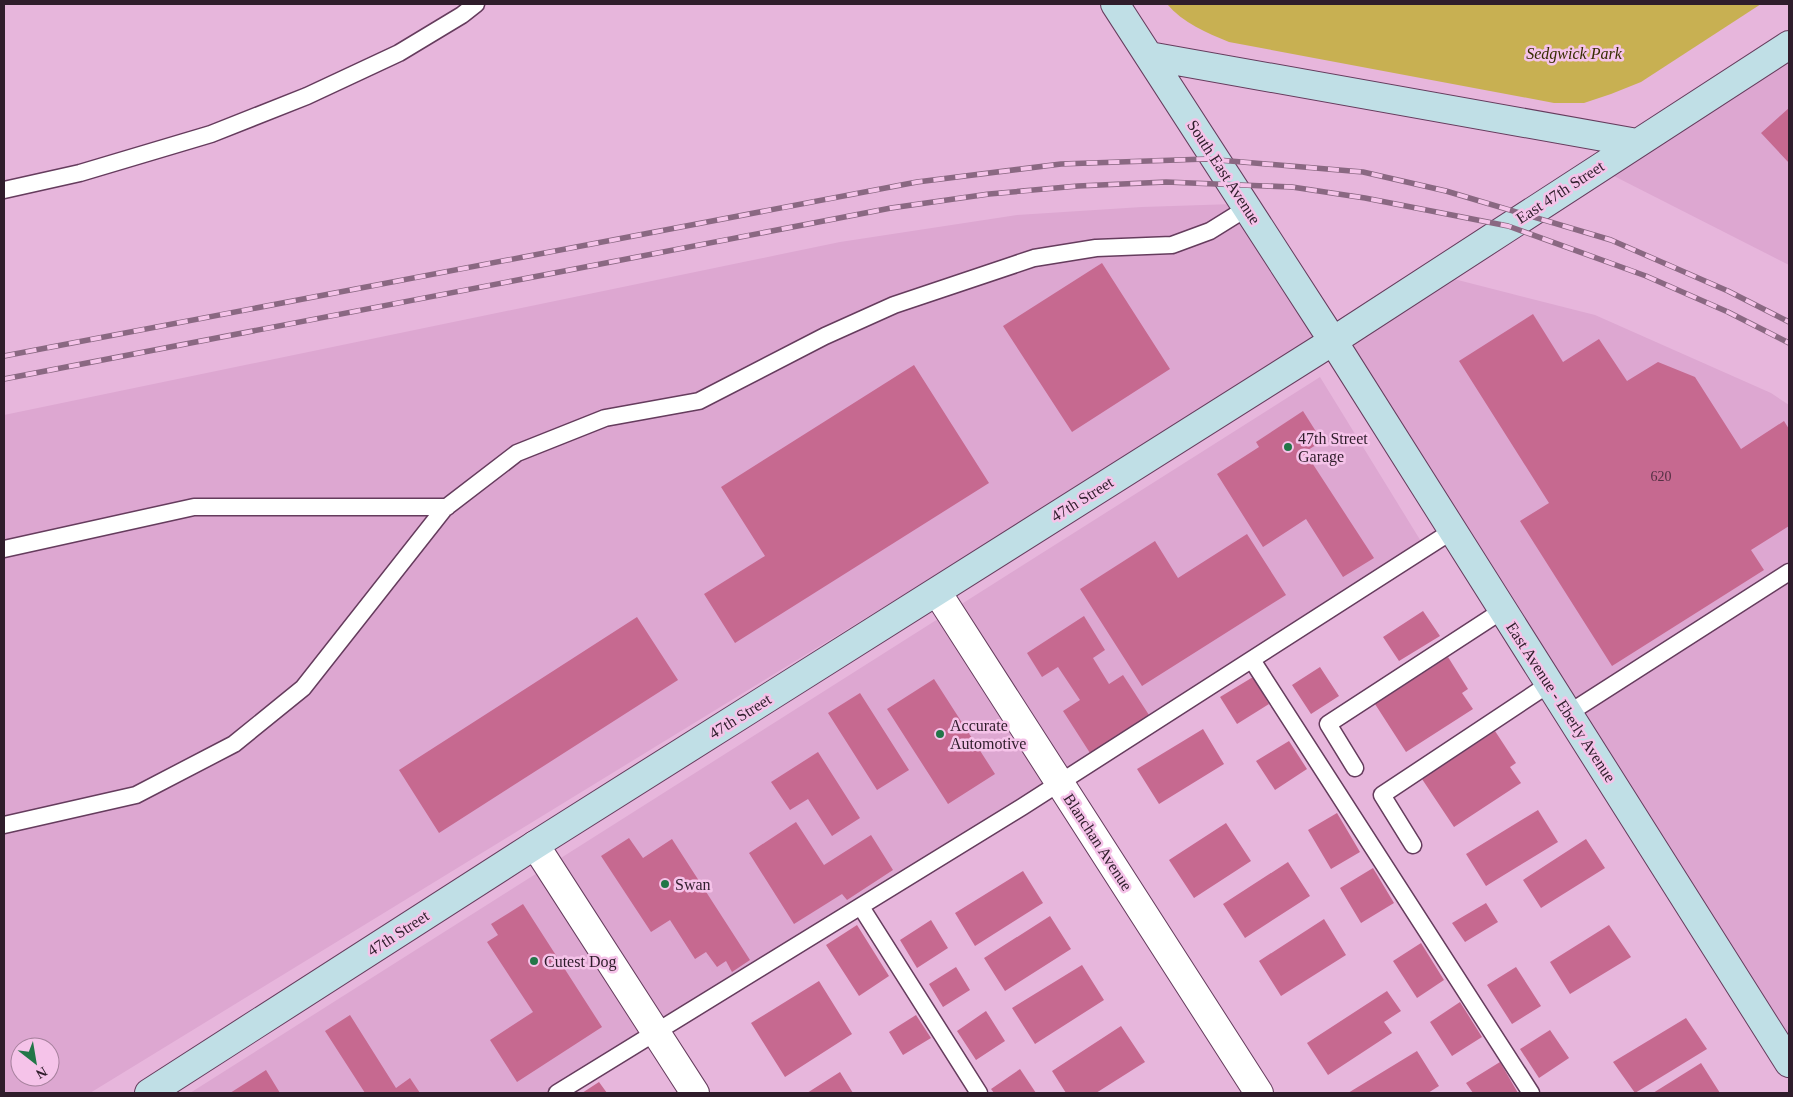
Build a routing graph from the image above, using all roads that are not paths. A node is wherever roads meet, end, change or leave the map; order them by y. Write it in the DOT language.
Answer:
graph roads {
  1 [pos="476,4"];
  2 [pos="1115,4"];
  3 [pos="1789,45"];
  4 [pos="1148,56"];
  5 [pos="1637,143"];
  6 [pos="4,190"];
  7 [pos="1247,208"];
  8 [pos="1332,341"];
  9 [pos="447,507"];
  10 [pos="1452,531"];
  11 [pos="4,549"];
  12 [pos="1789,572"];
  13 [pos="937,592"];
  14 [pos="1503,610"];
  15 [pos="1252,660"];
  16 [pos="1549,684"];
  17 [pos="1569,713"];
  18 [pos="1355,768"];
  19 [pos="1060,783"];
  20 [pos="4,825"];
  21 [pos="535,845"];
  22 [pos="1413,845"];
  23 [pos="861,907"];
  24 [pos="656,1033"];
  25 [pos="1789,1063"];
  26 [pos="149,1093"];
  27 [pos="557,1093"];
  28 [pos="695,1093"];
  29 [pos="979,1093"];
  30 [pos="1259,1093"];
  31 [pos="1531,1093"];
  1 -- 6 [label="lane"];
  2 -- 4 [label="main road, South East Avenue"];
  3 -- 5 [label="main road, East 47th Street"];
  4 -- 5 [label="main road"];
  4 -- 7 [label="main road, South East Avenue"];
  5 -- 8 [label="main road, East 47th Street"];
  7 -- 8 [label="main road, South East Avenue"];
  7 -- 9 [label="lane"];
  8 -- 10 [label="main road, East Avenue - Eberly Avenue"];
  8 -- 13 [label="main road, 47th Street"];
  9 -- 11 [label="lane"];
  9 -- 20 [label="lane"];
  10 -- 14 [label="main road, East Avenue - Eberly Avenue"];
  10 -- 15 [label="lane"];
  12 -- 17 [label="lane"];
  13 -- 19 [label="street, Blanchan Avenue"];
  13 -- 21 [label="main road, 47th Street"];
  14 -- 16 [label="main road, East Avenue - Eberly Avenue"];
  14 -- 18 [label="lane"];
  15 -- 19 [label="lane"];
  15 -- 31 [label="lane"];
  16 -- 17 [label="main road, East Avenue - Eberly Avenue"];
  16 -- 22 [label="lane"];
  17 -- 25 [label="main road, East Avenue - Eberly Avenue"];
  19 -- 23 [label="lane"];
  19 -- 30 [label="street, Blanchan Avenue"];
  21 -- 24 [label="street"];
  21 -- 26 [label="main road, 47th Street"];
  23 -- 24 [label="lane"];
  23 -- 29 [label="lane"];
  24 -- 27 [label="lane"];
  24 -- 28 [label="street"];
}
